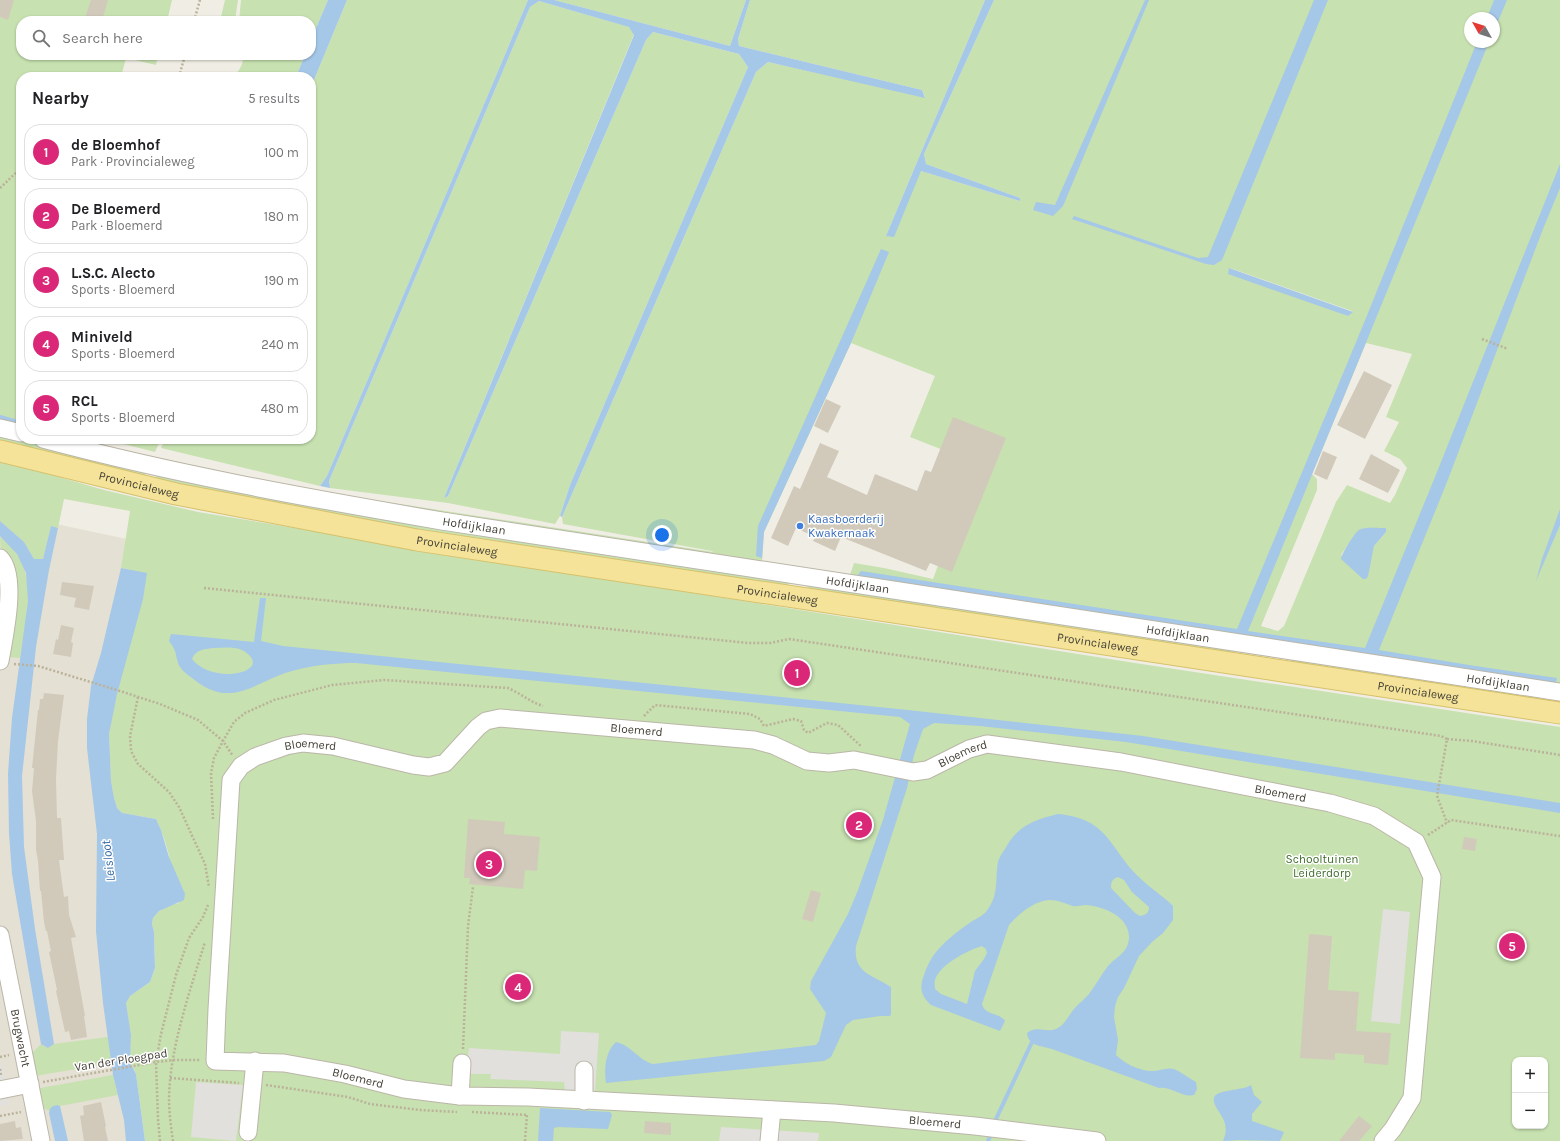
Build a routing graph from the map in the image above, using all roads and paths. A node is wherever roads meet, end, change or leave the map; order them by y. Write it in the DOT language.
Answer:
graph roads {
  1 [pos="200,0"];
  2 [pos="195,16"];
  3 [pos="184,60"];
  4 [pos="180,72"];
  5 [pos="16,173"];
  6 [pos="0,188"];
  7 [pos="1482,339"];
  8 [pos="1508,349"];
  9 [pos="0,428"];
  10 [pos="16,432"];
  11 [pos="63,444"];
  12 [pos="0,451"];
  13 [pos="154,466"];
  14 [pos="148,488"];
  15 [pos="0,558"];
  16 [pos="796,575"];
  17 [pos="204,588"];
  18 [pos="792,596"];
  19 [pos="3,622"];
  20 [pos="7,662"];
  21 [pos="1560,692"];
  22 [pos="138,697"];
  23 [pos="548,707"];
  24 [pos="1560,713"];
  25 [pos="641,720"];
  26 [pos="1447,739"];
  27 [pos="223,741"];
  28 [pos="866,750"];
  29 [pos="1560,754"];
  30 [pos="241,766"];
  31 [pos="1447,823"];
  32 [pos="213,824"];
  33 [pos="1560,836"];
  34 [pos="1416,842"];
  35 [pos="473,887"];
  36 [pos="209,889"];
  37 [pos="208,904"];
  38 [pos="207,938"];
  39 [pos="0,940"];
  40 [pos="173,1060"];
  41 [pos="215,1060"];
  42 [pos="255,1061"];
  43 [pos="156,1062"];
  44 [pos="462,1063"];
  45 [pos="584,1070"];
  46 [pos="170,1078"];
  47 [pos="253,1083"];
  48 [pos="30,1084"];
  49 [pos="0,1090"];
  50 [pos="528,1097"];
  51 [pos="584,1100"];
  52 [pos="461,1107"];
  53 [pos="35,1110"];
  54 [pos="772,1110"];
  55 [pos="527,1115"];
  56 [pos="0,1116"];
  57 [pos="248,1132"];
  58 [pos="41,1141"];
  59 [pos="160,1141"];
  60 [pos="173,1141"];
  61 [pos="525,1141"];
  62 [pos="769,1141"];
  63 [pos="1097,1141"];
  64 [pos="1383,1141"];
  1 -- 2 [label="path"];
  3 -- 4 [label="path"];
  5 -- 6 [label="path"];
  7 -- 8 [label="path"];
  9 -- 10 [label="street"];
  11 -- 13 [label="street, Hofdijklaan"];
  12 -- 14 [label="main road, Provincialeweg"];
  13 -- 14 [label="street"];
  13 -- 16 [label="street, Hofdijklaan"];
  14 -- 18 [label="main road, Provincialeweg"];
  15 -- 19 [label="street"];
  16 -- 18 [label="street"];
  16 -- 21 [label="street, Hofdijklaan"];
  17 -- 26 [label="path"];
  18 -- 24 [label="main road, Provincialeweg"];
  19 -- 20 [label="street"];
  20 -- 22 [label="path"];
  22 -- 27 [label="path"];
  22 -- 36 [label="path"];
  23 -- 27 [label="path"];
  25 -- 28 [label="path"];
  26 -- 29 [label="path"];
  26 -- 31 [label="path"];
  27 -- 30 [label="path"];
  27 -- 32 [label="path"];
  30 -- 34 [label="street, Bloemerd"];
  30 -- 41 [label="street"];
  31 -- 33 [label="path"];
  31 -- 34 [label="path"];
  34 -- 64 [label="street"];
  35 -- 44 [label="path"];
  37 -- 43 [label="path"];
  38 -- 40 [label="path"];
  39 -- 48 [label="street, Brugwacht"];
  40 -- 41 [label="path, Van der Ploegpad"];
  40 -- 43 [label="path, Van der Ploegpad"];
  40 -- 46 [label="path"];
  41 -- 42 [label="street, Bloemerd"];
  42 -- 47 [label="street"];
  42 -- 52 [label="street, Bloemerd"];
  43 -- 48 [label="path, Van der Ploegpad"];
  43 -- 59 [label="path"];
  44 -- 52 [label="street"];
  45 -- 51 [label="street"];
  46 -- 47 [label="path"];
  46 -- 60 [label="path"];
  47 -- 52 [label="path"];
  47 -- 57 [label="street"];
  48 -- 49 [label="street"];
  48 -- 53 [label="street, Brugwacht"];
  50 -- 51 [label="street, Bloemerd"];
  50 -- 52 [label="street, Bloemerd"];
  50 -- 55 [label="path"];
  51 -- 54 [label="street, Bloemerd"];
  52 -- 55 [label="path"];
  53 -- 56 [label="path"];
  53 -- 58 [label="street, Brugwacht"];
  54 -- 62 [label="street"];
  54 -- 63 [label="street, Bloemerd"];
  55 -- 61 [label="path"];
}
